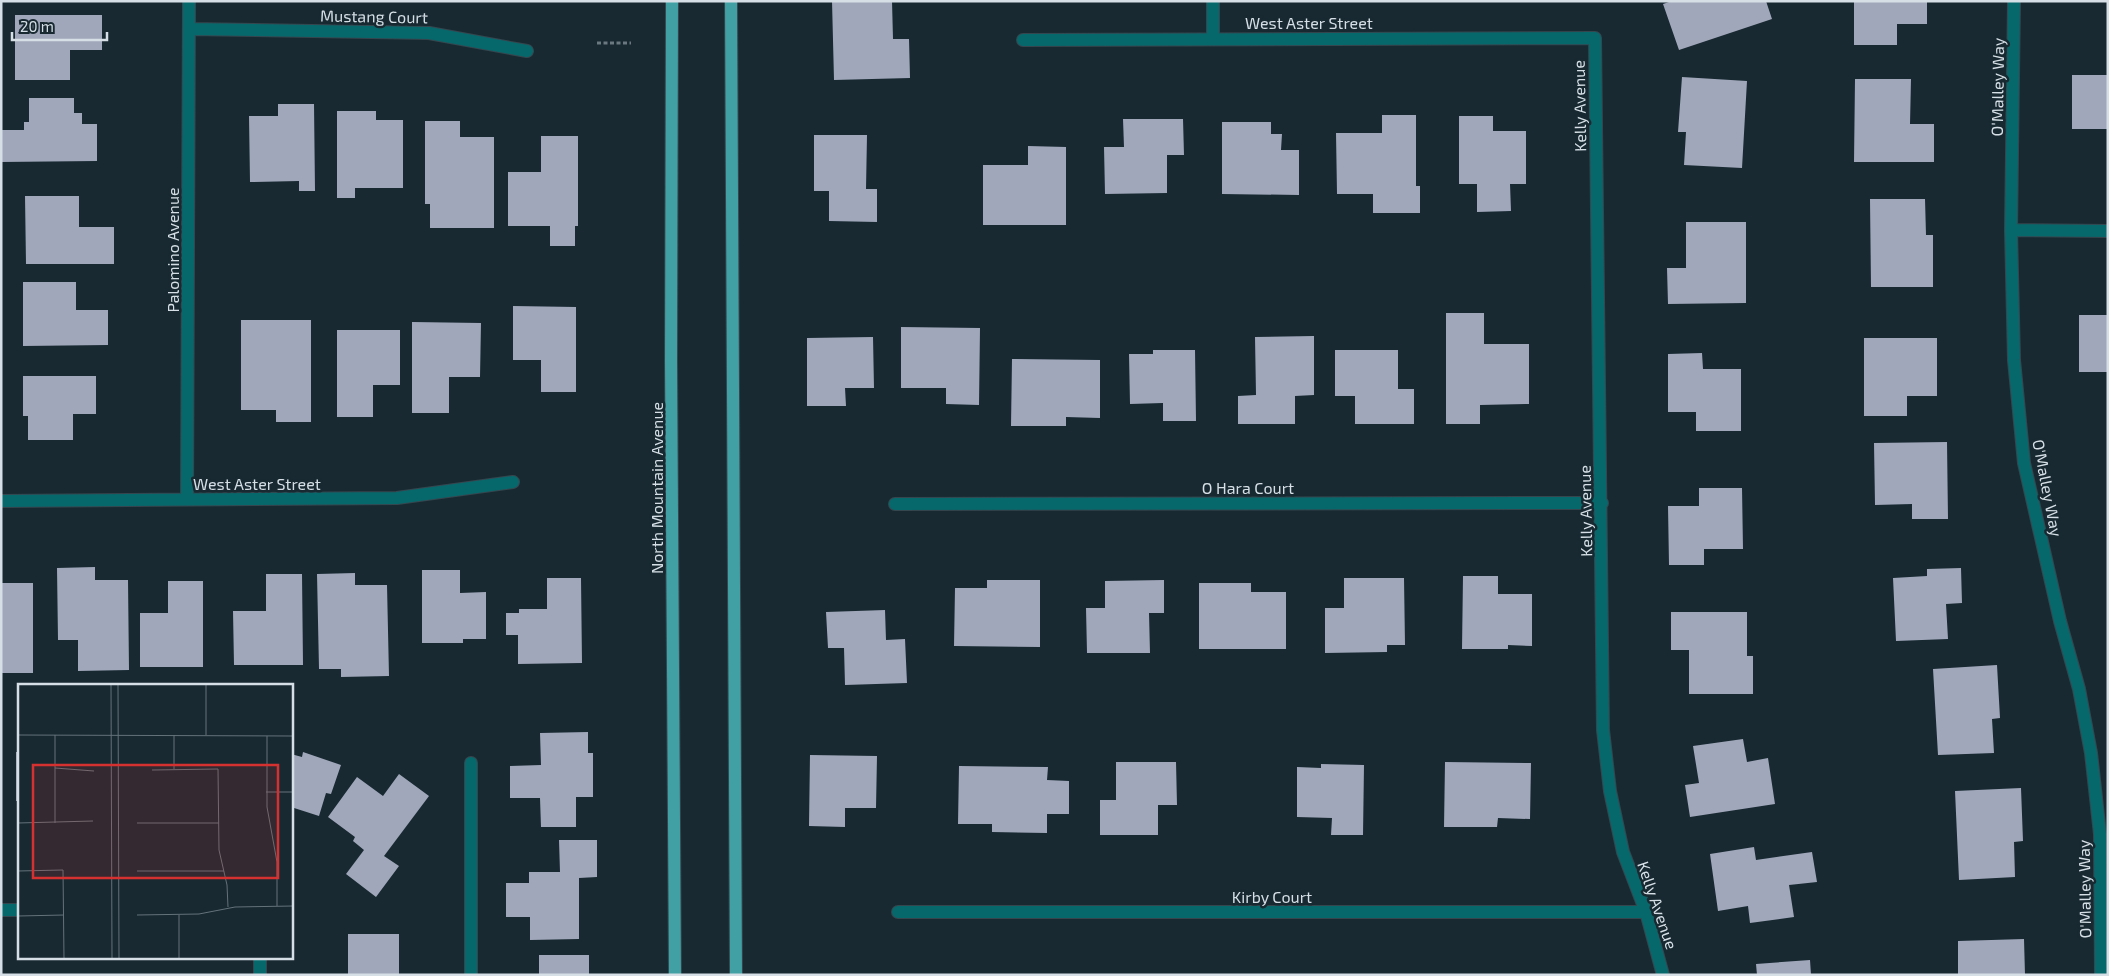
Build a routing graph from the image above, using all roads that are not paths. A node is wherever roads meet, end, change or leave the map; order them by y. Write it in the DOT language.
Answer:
graph roads {
  1 [pos="189,1"];
  2 [pos="672,1"];
  3 [pos="731,1"];
  4 [pos="1213,1"];
  5 [pos="2014,1"];
  6 [pos="189,29"];
  7 [pos="1594,38"];
  8 [pos="1213,39"];
  9 [pos="1023,40"];
  10 [pos="526,52"];
  11 [pos="2012,230"];
  12 [pos="2108,231"];
  13 [pos="512,482"];
  14 [pos="187,499"];
  15 [pos="1,501"];
  16 [pos="1602,503"];
  17 [pos="895,504"];
  18 [pos="470,763"];
  19 [pos="1,910"];
  20 [pos="18,910"];
  21 [pos="898,912"];
  22 [pos="1646,912"];
  23 [pos="260,958"];
  24 [pos="260,975"];
  25 [pos="471,975"];
  26 [pos="675,975"];
  27 [pos="736,975"];
  28 [pos="1663,975"];
  29 [pos="2101,975"];
  1 -- 6 [label="street, Palomino Avenue"];
  2 -- 26 [label="main road, North Mountain Avenue"];
  3 -- 27 [label="main road"];
  4 -- 8 [label="street"];
  5 -- 11 [label="street, O'Malley Way"];
  6 -- 10 [label="street, Mustang Court"];
  6 -- 14 [label="street, Palomino Avenue"];
  7 -- 8 [label="street, West Aster Street"];
  7 -- 16 [label="street, Kelly Avenue"];
  8 -- 9 [label="street, West Aster Street"];
  11 -- 12 [label="street"];
  11 -- 29 [label="street, O'Malley Way"];
  13 -- 14 [label="street, West Aster Street"];
  14 -- 15 [label="street, West Aster Street"];
  16 -- 17 [label="street, O Hara Court"];
  16 -- 22 [label="street, Kelly Avenue"];
  18 -- 25 [label="street"];
  19 -- 20 [label="street"];
  21 -- 22 [label="street, Kirby Court"];
  22 -- 28 [label="street, Kelly Avenue"];
  23 -- 24 [label="street"];
}
